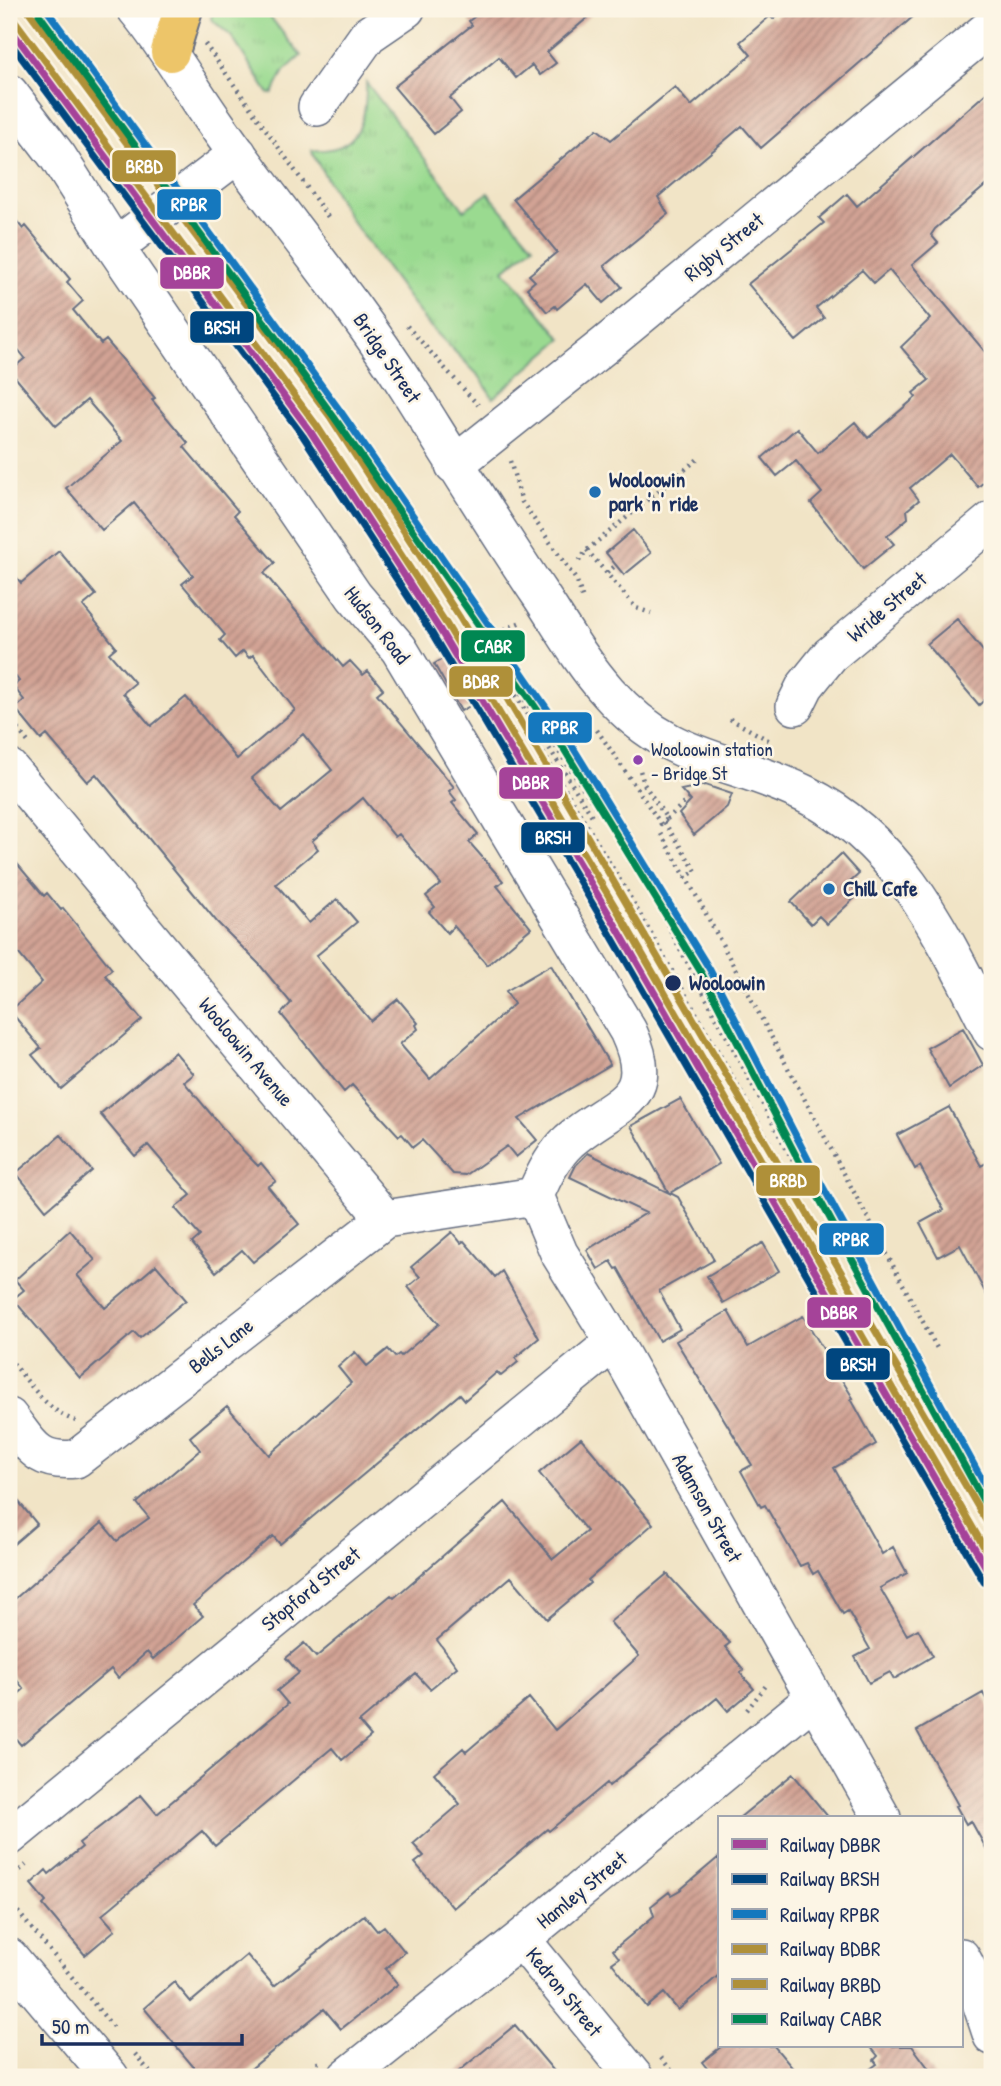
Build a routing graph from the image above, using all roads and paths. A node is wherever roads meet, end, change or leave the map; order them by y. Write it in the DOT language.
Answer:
graph roads {
  1 [pos="136,9"];
  2 [pos="183,9"];
  3 [pos="406,9"];
  4 [pos="992,26"];
  5 [pos="170,52"];
  6 [pos="9,93"];
  7 [pos="317,107"];
  8 [pos="225,164"];
  9 [pos="128,237"];
  10 [pos="699,458"];
  11 [pos="454,465"];
  12 [pos="992,520"];
  13 [pos="587,550"];
  14 [pos="579,561"];
  15 [pos="616,565"];
  16 [pos="607,573"];
  17 [pos="651,613"];
  18 [pos="522,622"];
  19 [pos="514,623"];
  20 [pos="498,632"];
  21 [pos="530,633"];
  22 [pos="482,642"];
  23 [pos="490,647"];
  24 [pos="482,651"];
  25 [pos="795,706"];
  26 [pos="730,719"];
  27 [pos="593,724"];
  28 [pos="529,737"];
  29 [pos="770,741"];
  30 [pos="639,767"];
  31 [pos="9,768"];
  32 [pos="688,799"];
  33 [pos="600,814"];
  34 [pos="594,819"];
  35 [pos="666,821"];
  36 [pos="584,825"];
  37 [pos="661,834"];
  38 [pos="685,877"];
  39 [pos="624,912"];
  40 [pos="992,1032"];
  41 [pos="794,1165"];
  42 [pos="785,1169"];
  43 [pos="535,1196"];
  44 [pos="385,1219"];
  45 [pos="614,1342"];
  46 [pos="939,1352"];
  47 [pos="9,1358"];
  48 [pos="9,1417"];
  49 [pos="63,1417"];
  50 [pos="813,1699"];
  51 [pos="882,1816"];
  52 [pos="9,1837"];
  53 [pos="9,1901"];
  54 [pos="522,1939"];
  55 [pos="9,1957"];
  56 [pos="962,1958"];
  57 [pos="120,2036"];
  58 [pos="992,2036"];
  59 [pos="129,2046"];
  60 [pos="110,2077"];
  61 [pos="155,2077"];
  62 [pos="347,2077"];
  63 [pos="634,2077"];
  1 -- 5 [label="street, Bridge Street"];
  2 -- 5 [label="main road"];
  3 -- 7 [label="street"];
  4 -- 11 [label="street, Rigby Street"];
  5 -- 8 [label="street, Bridge Street"];
  6 -- 9 [label="street, Hudson Road"];
  8 -- 9 [label="street"];
  8 -- 11 [label="street, Bridge Street"];
  9 -- 43 [label="street, Hudson Road"];
  10 -- 13 [label="path"];
  11 -- 40 [label="street, Bridge Street"];
  12 -- 25 [label="street, Wride Street"];
  13 -- 14 [label="path"];
  13 -- 16 [label="path"];
  15 -- 16 [label="path"];
  16 -- 17 [label="path"];
  18 -- 21 [label="path"];
  19 -- 20 [label="path"];
  22 -- 34 [label="path"];
  23 -- 33 [label="path"];
  24 -- 36 [label="path"];
  26 -- 29 [label="path"];
  27 -- 35 [label="path"];
  28 -- 39 [label="path"];
  30 -- 35 [label="path"];
  31 -- 44 [label="street, Wooloowin Avenue"];
  32 -- 35 [label="path"];
  33 -- 34 [label="path"];
  33 -- 41 [label="path"];
  34 -- 36 [label="path"];
  35 -- 38 [label="path"];
  36 -- 42 [label="path"];
  37 -- 38 [label="path"];
  38 -- 46 [label="path"];
  43 -- 44 [label="street"];
  43 -- 45 [label="street, Adamson Street"];
  44 -- 48 [label="street, Bells Lane"];
  45 -- 50 [label="street, Adamson Street"];
  45 -- 52 [label="street, Stopford Street"];
  47 -- 49 [label="path"];
  50 -- 51 [label="street, Adamson Street"];
  50 -- 54 [label="street, Hamley Street"];
  53 -- 57 [label="path"];
  54 -- 62 [label="street, Hamley Street"];
  54 -- 63 [label="street, Kedron Street"];
  55 -- 60 [label="street"];
  56 -- 58 [label="street"];
  59 -- 61 [label="path"];
}
